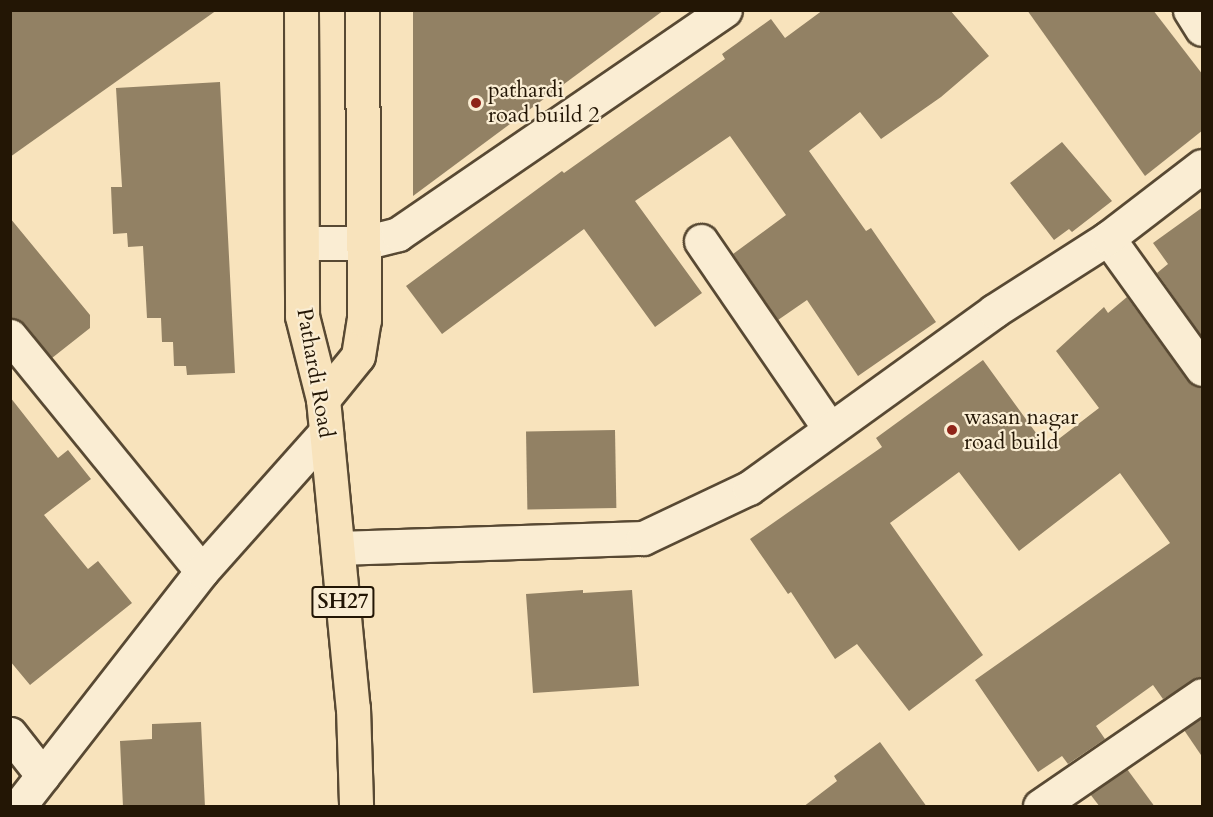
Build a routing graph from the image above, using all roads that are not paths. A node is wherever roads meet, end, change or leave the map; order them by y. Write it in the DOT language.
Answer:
graph roads {
  1 [pos="301,10"];
  2 [pos="362,10"];
  3 [pos="725,10"];
  4 [pos="1190,10"];
  5 [pos="1203,29"];
  6 [pos="1203,166"];
  7 [pos="1108,238"];
  8 [pos="701,241"];
  9 [pos="302,243"];
  10 [pos="363,243"];
  11 [pos="10,336"];
  12 [pos="1203,369"];
  13 [pos="323,399"];
  14 [pos="830,428"];
  15 [pos="326,432"];
  16 [pos="339,548"];
  17 [pos="202,571"];
  18 [pos="1203,695"];
  19 [pos="10,734"];
  20 [pos="43,776"];
  21 [pos="1049,804"];
  22 [pos="19,807"];
  23 [pos="356,807"];
  1 -- 9 [label="main road, Pathardi Road / SH27"];
  2 -- 10 [label="main road"];
  3 -- 10 [label="street"];
  4 -- 5 [label="street"];
  6 -- 7 [label="street"];
  7 -- 12 [label="street"];
  7 -- 14 [label="street"];
  8 -- 14 [label="street"];
  9 -- 10 [label="street"];
  9 -- 13 [label="main road, Pathardi Road / SH27"];
  10 -- 13 [label="main road"];
  11 -- 17 [label="street"];
  13 -- 15 [label="main road, Pathardi Road / SH27"];
  14 -- 16 [label="street"];
  15 -- 16 [label="main road, Pathardi Road / SH27"];
  15 -- 17 [label="street"];
  16 -- 23 [label="main road, Pathardi Road / SH27"];
  17 -- 20 [label="street"];
  18 -- 21 [label="street"];
  19 -- 20 [label="street"];
  20 -- 22 [label="street"];
}
